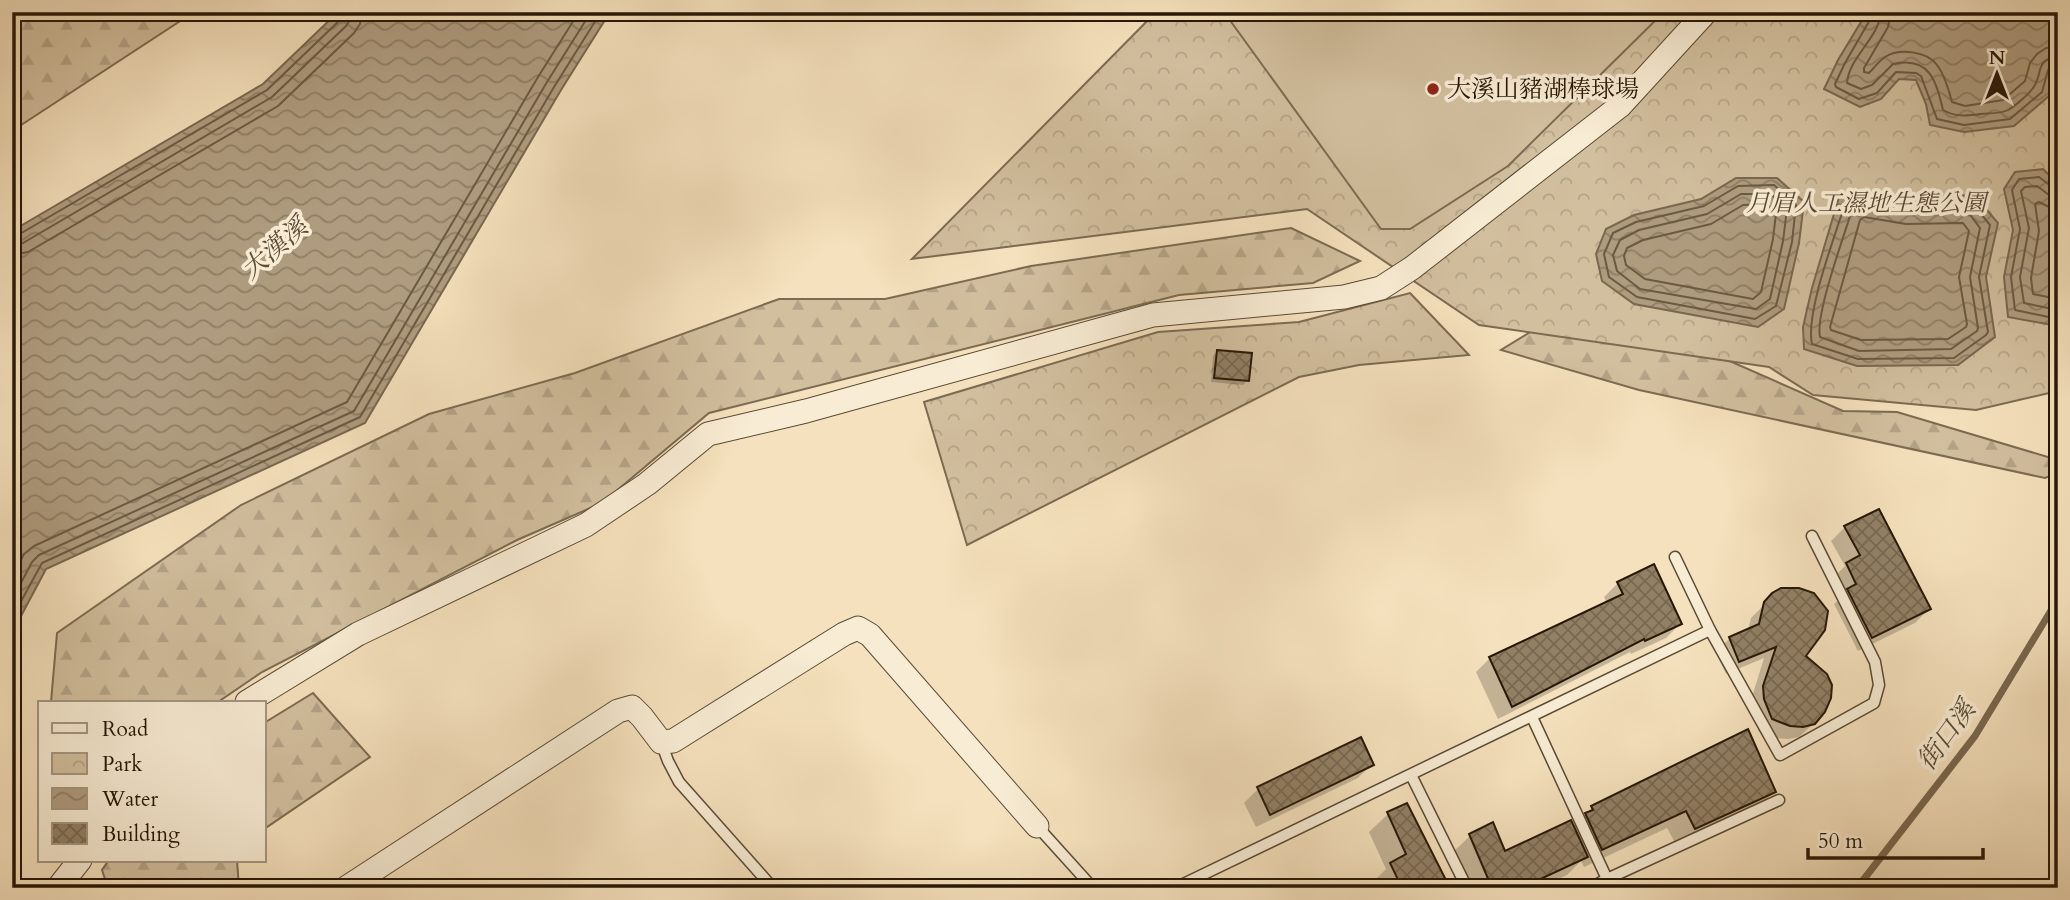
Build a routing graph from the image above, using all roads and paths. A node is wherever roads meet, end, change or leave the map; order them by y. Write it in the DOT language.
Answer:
graph roads {
  1 [pos="1706,12"];
  2 [pos="1812,536"];
  3 [pos="1675,557"];
  4 [pos="1710,630"];
  5 [pos="249,701"];
  6 [pos="1532,717"];
  7 [pos="661,742"];
  8 [pos="1411,775"];
  9 [pos="1779,800"];
  10 [pos="1037,826"];
  11 [pos="78,862"];
  12 [pos="1607,879"];
  13 [pos="58,888"];
  14 [pos="346,888"];
  15 [pos="773,888"];
  16 [pos="1093,888"];
  17 [pos="1175,888"];
  18 [pos="1467,888"];
  19 [pos="1590,888"];
  1 -- 5 [label="street"];
  2 -- 4 [label="lane"];
  3 -- 4 [label="lane"];
  4 -- 6 [label="lane"];
  6 -- 8 [label="lane"];
  6 -- 12 [label="lane"];
  7 -- 10 [label="street"];
  7 -- 14 [label="street"];
  7 -- 15 [label="lane"];
  8 -- 17 [label="lane"];
  8 -- 18 [label="lane"];
  9 -- 12 [label="lane"];
  10 -- 16 [label="lane"];
  11 -- 13 [label="street"];
  12 -- 19 [label="lane"];
}
